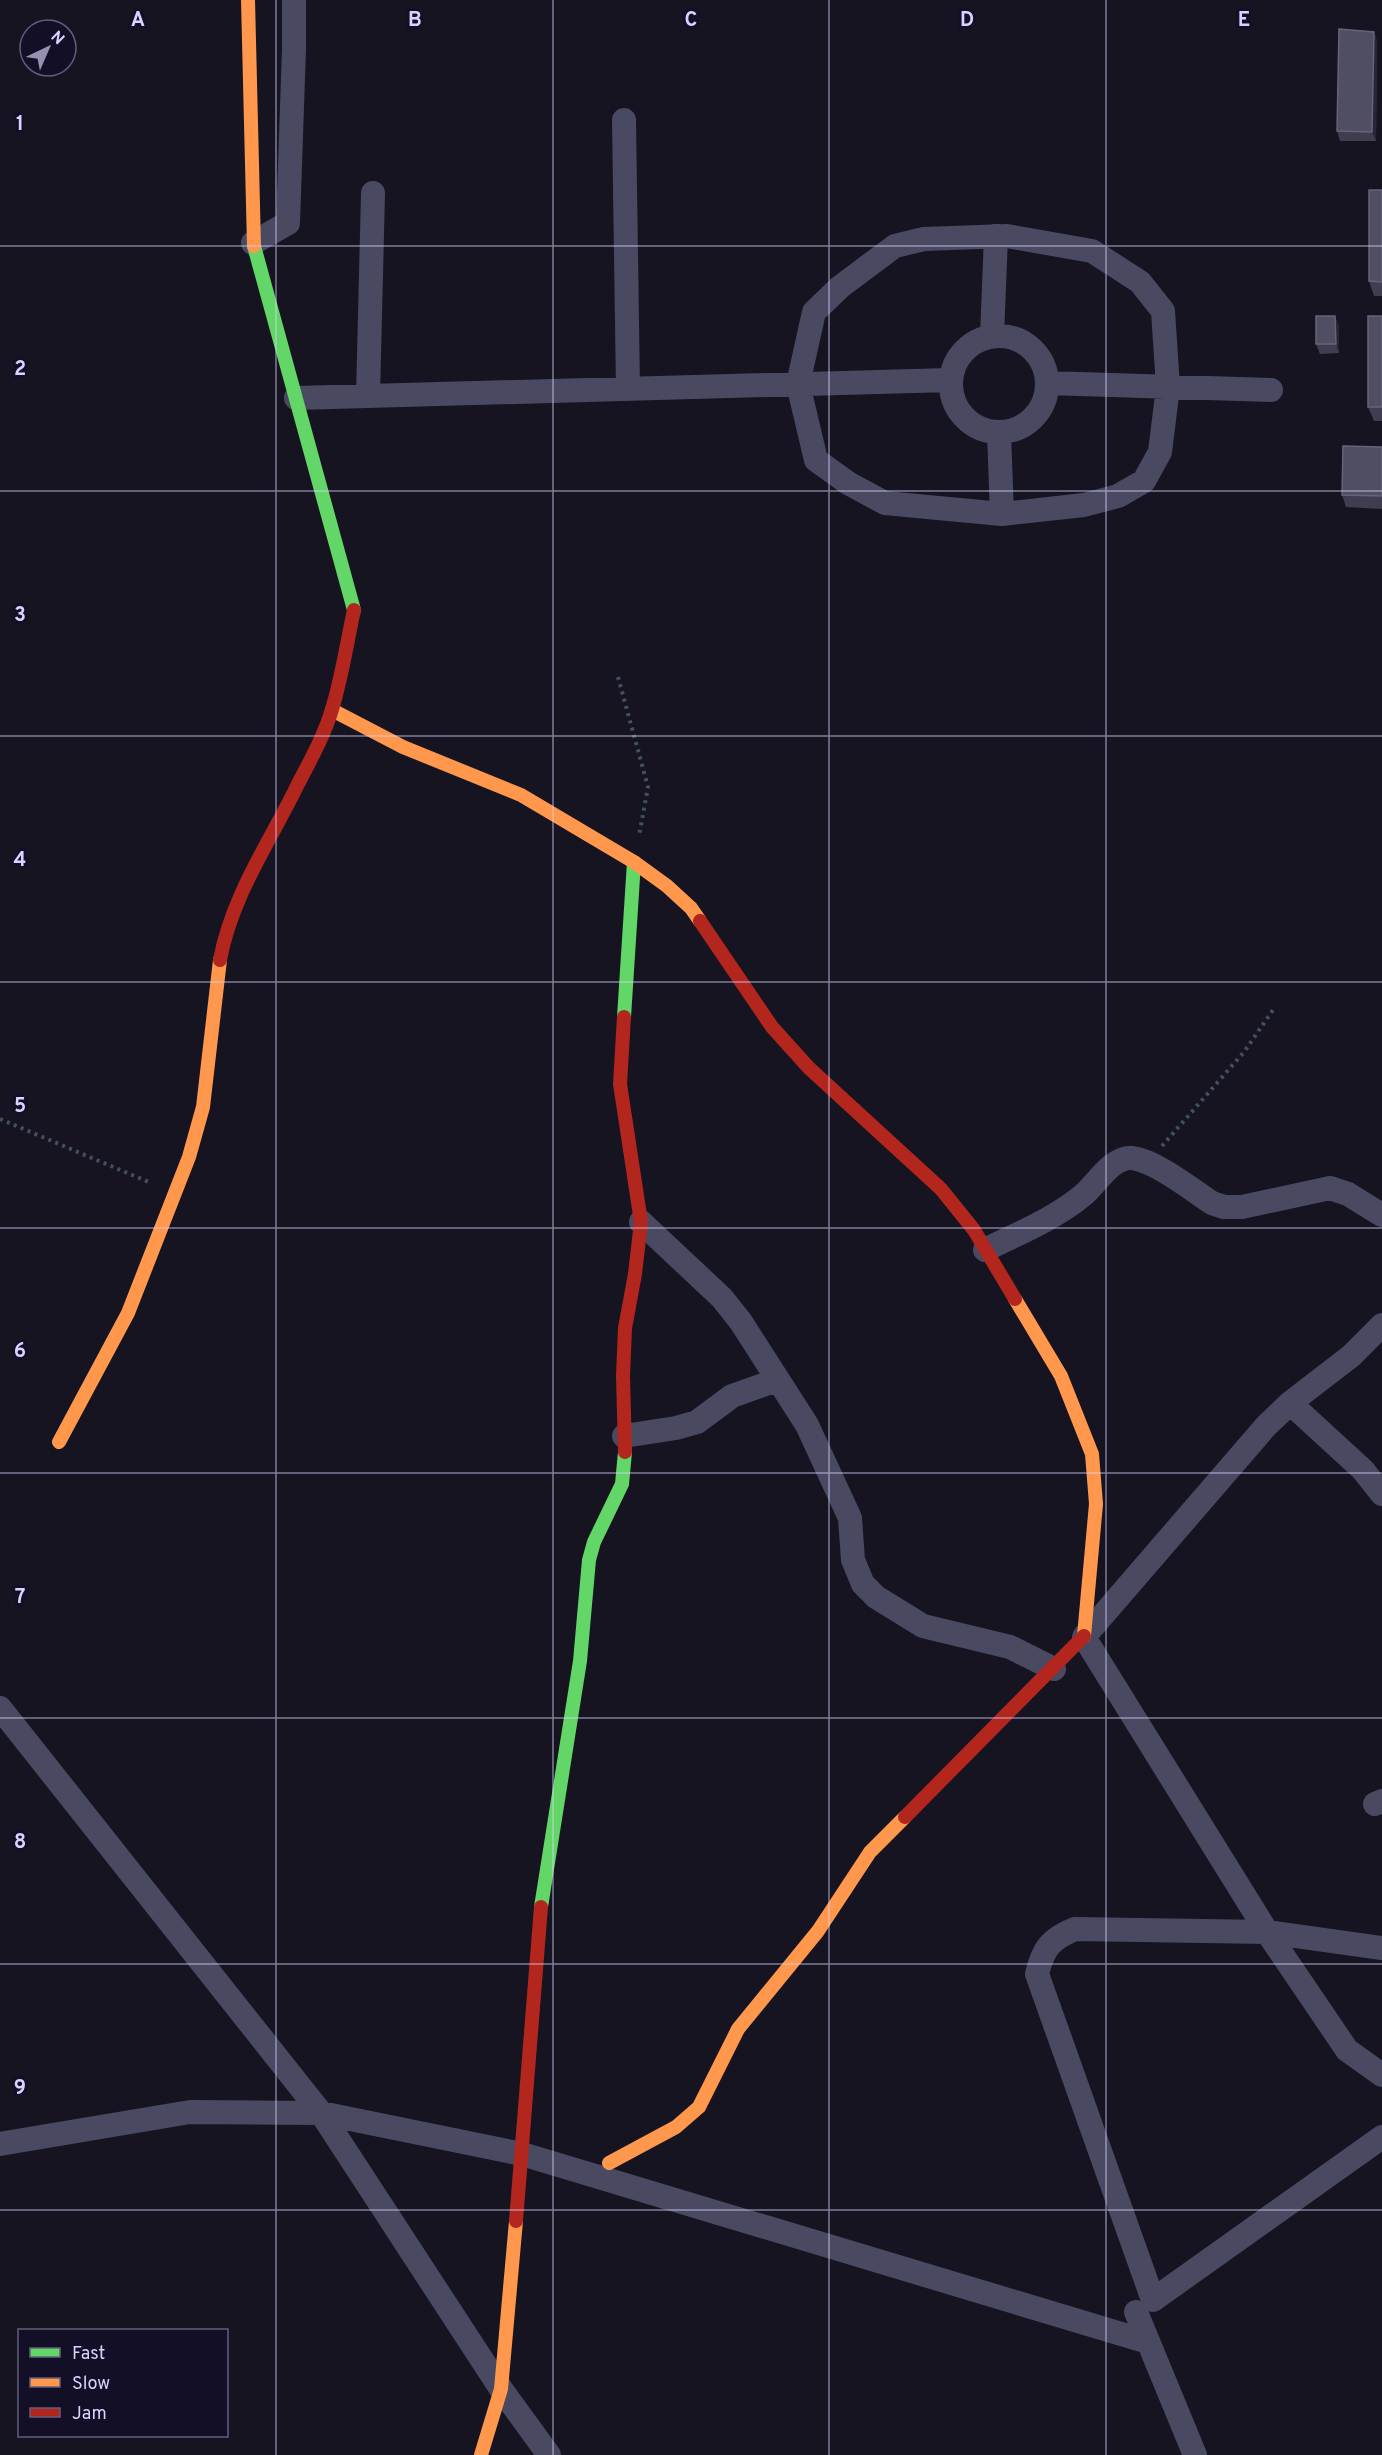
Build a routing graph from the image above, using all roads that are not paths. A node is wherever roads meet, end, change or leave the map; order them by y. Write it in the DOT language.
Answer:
graph roads {
  1 [pos="248,0"];
  2 [pos="294,0"];
  3 [pos="624,120"];
  4 [pos="373,194"];
  5 [pos="996,236"];
  6 [pos="254,243"];
  7 [pos="992,336"];
  8 [pos="950,380"];
  9 [pos="1047,382"];
  10 [pos="798,384"];
  11 [pos="1168,387"];
  12 [pos="628,389"];
  13 [pos="1272,390"];
  14 [pos="368,396"];
  15 [pos="296,398"];
  16 [pos="999,433"];
  17 [pos="1002,514"];
  18 [pos="332,710"];
  19 [pos="634,862"];
  20 [pos="1382,1215"];
  21 [pos="641,1222"];
  22 [pos="985,1250"];
  23 [pos="1382,1325"];
  24 [pos="777,1380"];
  25 [pos="1290,1403"];
  26 [pos="624,1436"];
  27 [pos="59,1442"];
  28 [pos="1382,1494"];
  29 [pos="1084,1637"];
  30 [pos="1054,1669"];
  31 [pos="0,1708"];
  32 [pos="1267,1932"];
  33 [pos="1382,1948"];
  34 [pos="1382,2075"];
  35 [pos="321,2112"];
  36 [pos="1382,2138"];
  37 [pos="0,2144"];
  38 [pos="522,2154"];
  39 [pos="609,2163"];
  40 [pos="1136,2312"];
  41 [pos="1148,2342"];
  42 [pos="501,2389"];
  43 [pos="481,2455"];
  44 [pos="549,2455"];
  45 [pos="1195,2455"];
  1 -- 6 [label="street"];
  2 -- 6 [label="street"];
  3 -- 12 [label="street"];
  4 -- 14 [label="street"];
  5 -- 7 [label="street"];
  5 -- 10 [label="street"];
  5 -- 11 [label="street"];
  6 -- 15 [label="street"];
  7 -- 8 [label="street"];
  7 -- 9 [label="street"];
  8 -- 10 [label="street"];
  8 -- 16 [label="street"];
  9 -- 11 [label="street"];
  9 -- 16 [label="street"];
  10 -- 12 [label="street"];
  10 -- 17 [label="street"];
  11 -- 13 [label="street"];
  11 -- 17 [label="street"];
  12 -- 14 [label="street"];
  14 -- 15 [label="street"];
  15 -- 18 [label="street"];
  16 -- 17 [label="street"];
  18 -- 19 [label="street"];
  18 -- 27 [label="street"];
  19 -- 21 [label="street"];
  19 -- 22 [label="street"];
  20 -- 22 [label="street"];
  21 -- 24 [label="street"];
  21 -- 26 [label="street"];
  22 -- 29 [label="street"];
  23 -- 25 [label="street"];
  24 -- 26 [label="street"];
  24 -- 30 [label="street"];
  25 -- 28 [label="street"];
  25 -- 29 [label="street"];
  26 -- 38 [label="street"];
  29 -- 30 [label="street"];
  29 -- 32 [label="street"];
  30 -- 39 [label="street"];
  31 -- 35 [label="street"];
  32 -- 33 [label="street"];
  32 -- 34 [label="street"];
  32 -- 36 [label="street"];
  35 -- 37 [label="street"];
  35 -- 38 [label="street"];
  35 -- 42 [label="street"];
  38 -- 41 [label="street"];
  38 -- 42 [label="street"];
  40 -- 41 [label="street"];
  41 -- 45 [label="street"];
  42 -- 43 [label="street"];
  42 -- 44 [label="street"];
}
